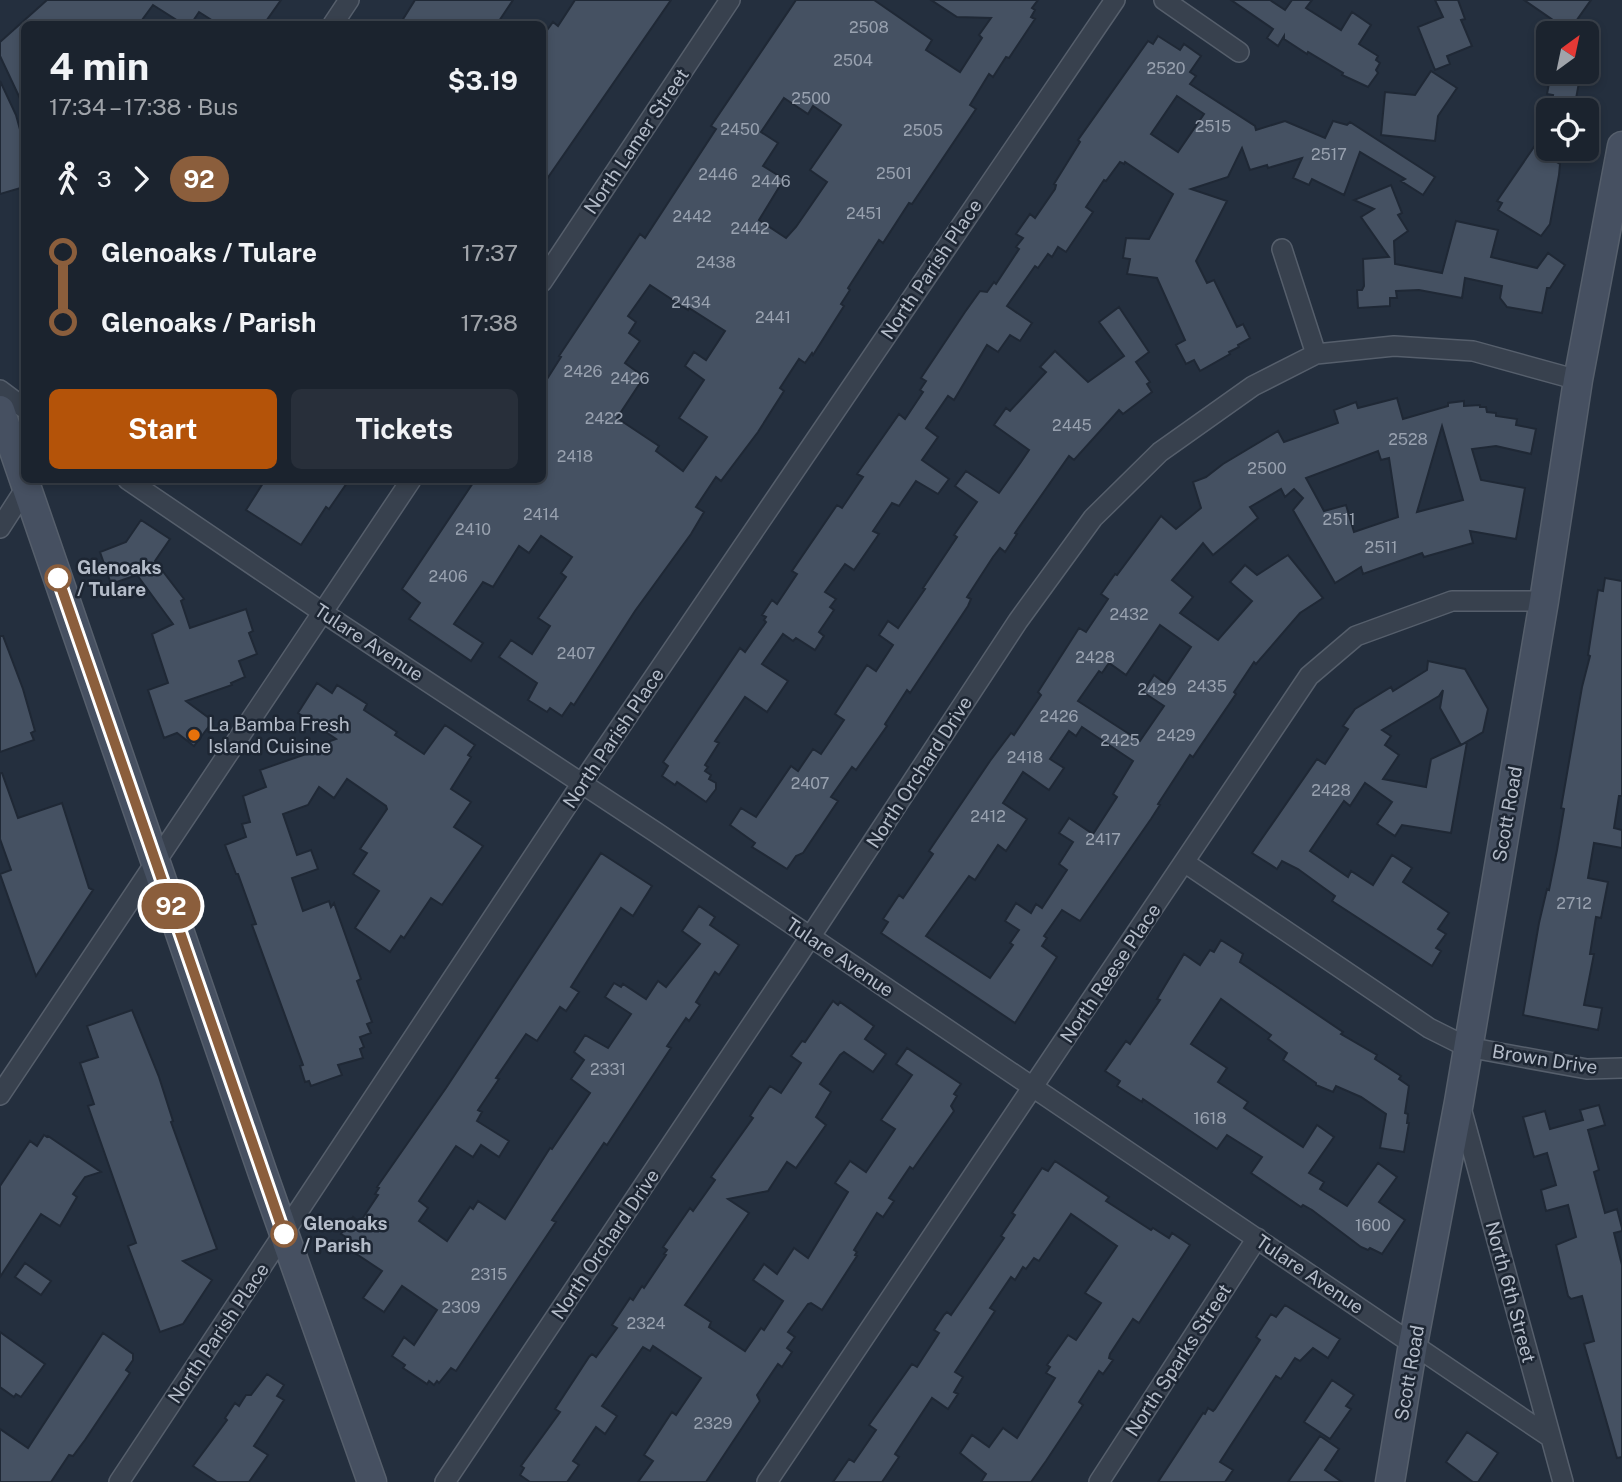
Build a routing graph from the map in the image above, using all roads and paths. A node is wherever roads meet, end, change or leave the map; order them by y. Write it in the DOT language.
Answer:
graph roads {
  1 [pos="349,0"];
  2 [pos="730,0"];
  3 [pos="1115,0"];
  4 [pos="1164,0"];
  5 [pos="335,21"];
  6 [pos="1239,52"];
  7 [pos="1622,146"];
  8 [pos="1282,249"];
  9 [pos="546,276"];
  10 [pos="1316,354"];
  11 [pos="1578,380"];
  12 [pos="0,390"];
  13 [pos="21,406"];
  14 [pos="0,410"];
  15 [pos="21,464"];
  16 [pos="132,483"];
  17 [pos="409,483"];
  18 [pos="29,484"];
  19 [pos="0,528"];
  20 [pos="1544,601"];
  21 [pos="322,612"];
  22 [pos="582,783"];
  23 [pos="1184,862"];
  24 [pos="156,863"];
  25 [pos="810,937"];
  26 [pos="1467,1046"];
  27 [pos="1622,1068"];
  28 [pos="1033,1088"];
  29 [pos="0,1095"];
  30 [pos="1459,1102"];
  31 [pos="284,1234"];
  32 [pos="1257,1238"];
  33 [pos="1413,1344"];
  34 [pos="1550,1437"];
  35 [pos="119,1482"];
  36 [pos="372,1482"];
  37 [pos="445,1482"];
  38 [pos="767,1482"];
  39 [pos="1099,1482"];
  40 [pos="1390,1482"];
  41 [pos="1563,1482"];
  1 -- 5 [label="street"];
  2 -- 9 [label="street, North Lamer Street"];
  3 -- 22 [label="street, North Parish Place"];
  4 -- 6 [label="street"];
  7 -- 11 [label="street, Scott Road"];
  8 -- 10 [label="street"];
  10 -- 11 [label="street, North Orchard Drive"];
  10 -- 25 [label="street, North Orchard Drive"];
  11 -- 20 [label="street, Scott Road"];
  12 -- 13 [label="street"];
  14 -- 15 [label="street"];
  16 -- 21 [label="street, Tulare Avenue"];
  17 -- 21 [label="street"];
  18 -- 19 [label="street"];
  18 -- 24 [label="street"];
  20 -- 23 [label="street, North Reese Place"];
  20 -- 26 [label="street, Scott Road"];
  21 -- 22 [label="street, Tulare Avenue"];
  21 -- 24 [label="street"];
  22 -- 25 [label="street, Tulare Avenue"];
  22 -- 31 [label="street, North Parish Place"];
  23 -- 26 [label="street"];
  23 -- 28 [label="street, North Reese Place"];
  24 -- 29 [label="street"];
  24 -- 31 [label="street"];
  25 -- 28 [label="street, Tulare Avenue"];
  25 -- 37 [label="street, North Orchard Drive"];
  26 -- 27 [label="street, Brown Drive"];
  26 -- 30 [label="street, Scott Road"];
  28 -- 32 [label="street, Tulare Avenue"];
  28 -- 38 [label="street, North Reese Place"];
  30 -- 33 [label="street, Scott Road"];
  30 -- 34 [label="street, North 6th Street"];
  31 -- 35 [label="street, North Parish Place"];
  31 -- 36 [label="street"];
  32 -- 33 [label="street, Tulare Avenue"];
  32 -- 39 [label="street, North Sparks Street"];
  33 -- 34 [label="street, Tulare Avenue"];
  33 -- 40 [label="street, Scott Road"];
  34 -- 41 [label="street, North 6th Street"];
}
